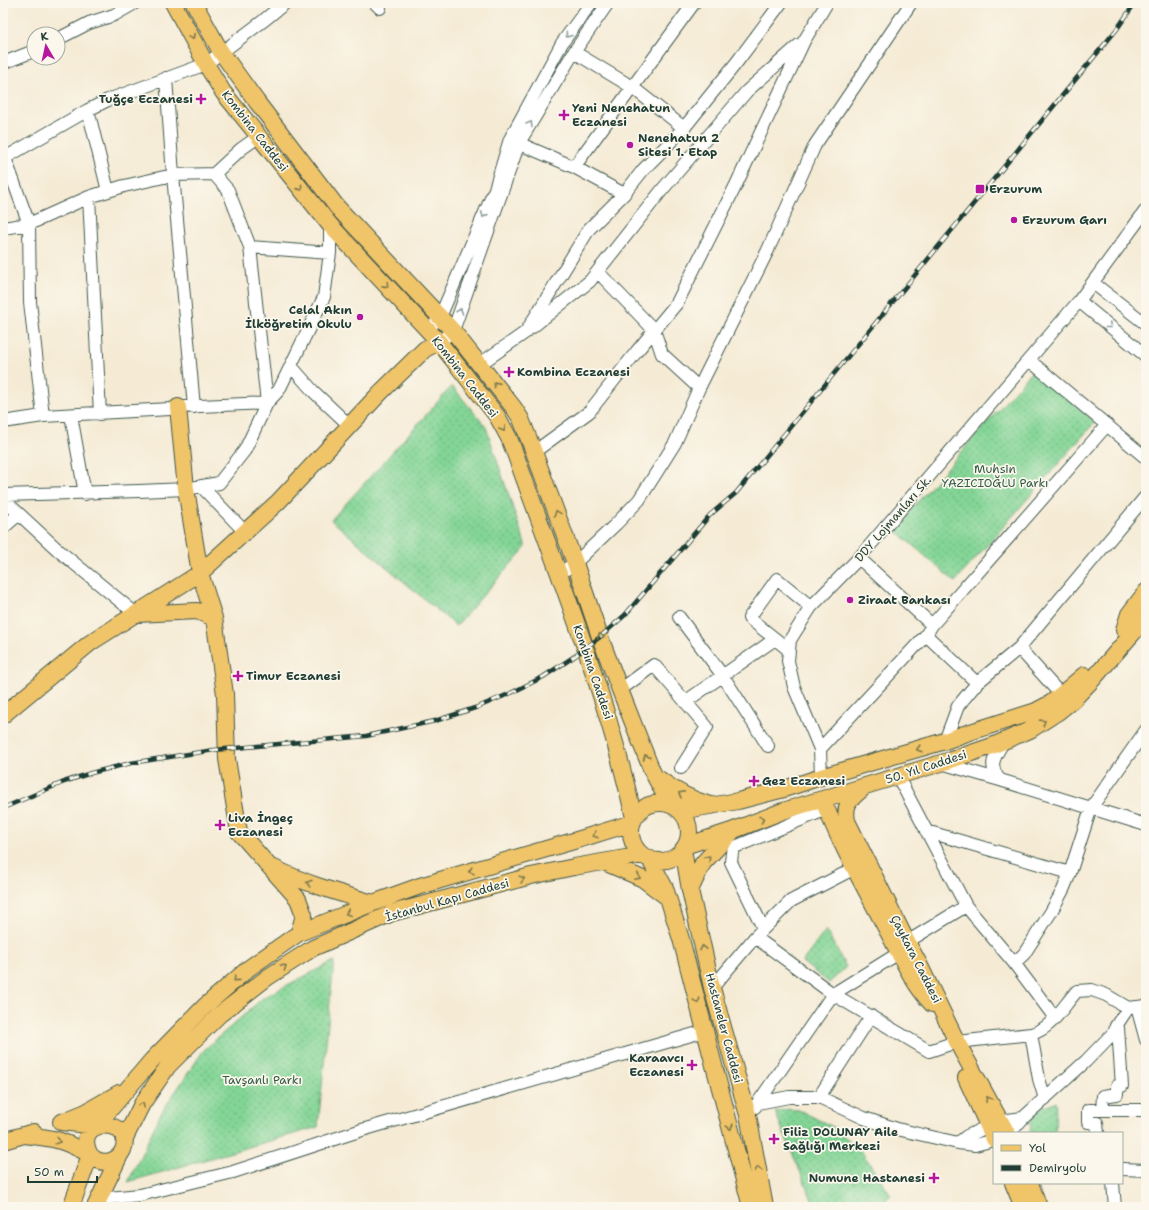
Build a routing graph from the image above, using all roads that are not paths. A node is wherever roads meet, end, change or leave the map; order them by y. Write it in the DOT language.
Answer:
graph roads {
  1 [pos="135,3"];
  2 [pos="173,3"];
  3 [pos="194,3"];
  4 [pos="285,3"];
  5 [pos="591,3"];
  6 [pos="608,3"];
  7 [pos="694,3"];
  8 [pos="781,3"];
  9 [pos="826,3"];
  10 [pos="911,3"];
  11 [pos="66,35"];
  12 [pos="804,41"];
  13 [pos="221,52"];
  14 [pos="574,52"];
  15 [pos="26,53"];
  16 [pos="5,59"];
  17 [pos="206,64"];
  18 [pos="166,78"];
  19 [pos="632,87"];
  20 [pos="88,110"];
  21 [pos="684,128"];
  22 [pos="258,137"];
  23 [pos="515,141"];
  24 [pos="4,159"];
  25 [pos="574,167"];
  26 [pos="214,174"];
  27 [pos="173,175"];
  28 [pos="108,191"];
  29 [pos="624,194"];
  30 [pos="89,197"];
  31 [pos="1146,210"];
  32 [pos="29,224"];
  33 [pos="330,225"];
  34 [pos="3,228"];
  35 [pos="250,247"];
  36 [pos="330,253"];
  37 [pos="598,272"];
  38 [pos="1093,283"];
  39 [pos="1079,302"];
  40 [pos="440,317"];
  41 [pos="1146,324"];
  42 [pos="654,330"];
  43 [pos="453,331"];
  44 [pos="526,332"];
  45 [pos="431,341"];
  46 [pos="1146,356"];
  47 [pos="1029,360"];
  48 [pos="480,364"];
  49 [pos="291,366"];
  50 [pos="698,388"];
  51 [pos="267,404"];
  52 [pos="178,407"];
  53 [pos="194,407"];
  54 [pos="100,414"];
  55 [pos="71,415"];
  56 [pos="44,416"];
  57 [pos="3,422"];
  58 [pos="1106,425"];
  59 [pos="350,426"];
  60 [pos="534,452"];
  61 [pos="1146,458"];
  62 [pos="194,487"];
  63 [pos="85,494"];
  64 [pos="3,495"];
  65 [pos="1146,496"];
  66 [pos="3,499"];
  67 [pos="19,514"];
  68 [pos="3,528"];
  69 [pos="244,532"];
  70 [pos="859,558"];
  71 [pos="575,563"];
  72 [pos="200,573"];
  73 [pos="558,574"];
  74 [pos="1146,592"];
  75 [pos="1146,605"];
  76 [pos="811,607"];
  77 [pos="136,614"];
  78 [pos="679,617"];
  79 [pos="214,618"];
  80 [pos="1146,618"];
  81 [pos="929,630"];
  82 [pos="1134,630"];
  83 [pos="775,639"];
  84 [pos="1019,648"];
  85 [pos="789,650"];
  86 [pos="723,676"];
  87 [pos="977,683"];
  88 [pos="620,690"];
  89 [pos="1061,695"];
  90 [pos="685,702"];
  91 [pos="1036,711"];
  92 [pos="3,715"];
  93 [pos="1146,730"];
  94 [pos="945,741"];
  95 [pos="1004,741"];
  96 [pos="768,746"];
  97 [pos="820,749"];
  98 [pos="941,763"];
  99 [pos="681,768"];
  100 [pos="654,775"];
  101 [pos="821,777"];
  102 [pos="898,777"];
  103 [pos="1000,780"];
  104 [pos="867,782"];
  105 [pos="712,806"];
  106 [pos="675,808"];
  107 [pos="829,808"];
  108 [pos="1091,808"];
  109 [pos="633,820"];
  110 [pos="1146,825"];
  111 [pos="734,830"];
  112 [pos="926,830"];
  113 [pos="684,847"];
  114 [pos="646,857"];
  115 [pos="604,862"];
  116 [pos="267,865"];
  117 [pos="855,868"];
  118 [pos="1070,873"];
  119 [pos="690,890"];
  120 [pos="668,897"];
  121 [pos="373,903"];
  122 [pos="966,906"];
  123 [pos="299,933"];
  124 [pos="759,933"];
  125 [pos="903,947"];
  126 [pos="1014,963"];
  127 [pos="712,988"];
  128 [pos="833,994"];
  129 [pos="934,1007"];
  130 [pos="1137,1007"];
  131 [pos="871,1016"];
  132 [pos="1055,1018"];
  133 [pos="1118,1028"];
  134 [pos="705,1031"];
  135 [pos="1031,1034"];
  136 [pos="1146,1040"];
  137 [pos="954,1043"];
  138 [pos="130,1086"];
  139 [pos="819,1097"];
  140 [pos="1045,1099"];
  141 [pos="753,1109"];
  142 [pos="1102,1110"];
  143 [pos="1146,1110"];
  144 [pos="61,1122"];
  145 [pos="96,1126"];
  146 [pos="999,1132"];
  147 [pos="1098,1132"];
  148 [pos="993,1133"];
  149 [pos="24,1136"];
  150 [pos="124,1140"];
  151 [pos="3,1141"];
  152 [pos="90,1155"];
  153 [pos="119,1157"];
  154 [pos="1123,1169"];
  155 [pos="1146,1170"];
  156 [pos="1013,1184"];
  157 [pos="1030,1184"];
  158 [pos="1113,1184"];
  159 [pos="97,1203"];
  160 [pos="72,1207"];
  161 [pos="751,1207"];
  162 [pos="765,1207"];
  163 [pos="1023,1207"];
  164 [pos="1039,1207"];
  165 [pos="1115,1207"];
  1 -- 11 [label="street"];
  2 -- 17 [label="main road, Kombina Caddesi, one-way"];
  3 -- 13 [label="main road, Kombina Caddesi"];
  4 -- 13 [label="street"];
  5 -- 23 [label="street, one-way"];
  6 -- 14 [label="street"];
  7 -- 19 [label="street"];
  8 -- 21 [label="street"];
  9 -- 12 [label="street"];
  10 -- 50 [label="street"];
  12 -- 37 [label="street"];
  12 -- 42 [label="street"];
  13 -- 17 [label="street"];
  13 -- 40 [label="main road, Kombina Caddesi"];
  14 -- 19 [label="street"];
  23 -- 14 [label="street, one-way"];
  15 -- 16 [label="street"];
  17 -- 18 [label="street"];
  17 -- 22 [label="main road, Kombina Caddesi"];
  18 -- 20 [label="street"];
  18 -- 27 [label="street"];
  19 -- 21 [label="street"];
  19 -- 25 [label="street"];
  20 -- 24 [label="street"];
  20 -- 28 [label="street"];
  21 -- 29 [label="street"];
  22 -- 26 [label="street"];
  22 -- 33 [label="main road, Kombina Caddesi, one-way"];
  23 -- 25 [label="street"];
  23 -- 40 [label="street, one-way"];
  43 -- 23 [label="street, one-way"];
  24 -- 32 [label="street"];
  25 -- 29 [label="street"];
  26 -- 27 [label="street"];
  26 -- 35 [label="street"];
  27 -- 28 [label="street"];
  27 -- 53 [label="street"];
  28 -- 30 [label="street"];
  29 -- 44 [label="street"];
  30 -- 32 [label="street"];
  30 -- 54 [label="street"];
  31 -- 38 [label="street, DDY Lojmanları Sk."];
  32 -- 34 [label="street"];
  32 -- 56 [label="street"];
  33 -- 36 [label="street"];
  33 -- 45 [label="main road, Kombina Caddesi, one-way"];
  35 -- 36 [label="street"];
  35 -- 51 [label="street"];
  36 -- 49 [label="street"];
  37 -- 42 [label="street"];
  37 -- 44 [label="street"];
  38 -- 39 [label="street, DDY Lojmanları Sk."];
  38 -- 41 [label="street"];
  39 -- 46 [label="street, one-way"];
  39 -- 47 [label="street, DDY Lojmanları Sk."];
  40 -- 43 [label="main road, Kombina Caddesi"];
  40 -- 45 [label="street"];
  42 -- 50 [label="street"];
  42 -- 60 [label="street"];
  43 -- 45 [label="street"];
  43 -- 48 [label="main road, Kombina Caddesi"];
  44 -- 48 [label="street"];
  45 -- 59 [label="main road"];
  45 -- 73 [label="main road, Kombina Caddesi, one-way"];
  47 -- 58 [label="street"];
  47 -- 70 [label="street, DDY Lojmanları Sk."];
  60 -- 48 [label="main road, Kombina Caddesi, one-way"];
  49 -- 51 [label="street"];
  49 -- 59 [label="street"];
  50 -- 71 [label="street"];
  51 -- 53 [label="street"];
  51 -- 62 [label="street"];
  52 -- 53 [label="street"];
  52 -- 54 [label="street"];
  52 -- 62 [label="main road"];
  54 -- 55 [label="street"];
  55 -- 56 [label="street"];
  55 -- 63 [label="street"];
  56 -- 57 [label="street"];
  58 -- 61 [label="street"];
  58 -- 81 [label="street"];
  59 -- 69 [label="main road"];
  71 -- 60 [label="main road, Kombina Caddesi, one-way"];
  62 -- 63 [label="street"];
  62 -- 69 [label="street"];
  62 -- 72 [label="main road"];
  63 -- 64 [label="street"];
  65 -- 84 [label="street"];
  66 -- 67 [label="street"];
  67 -- 68 [label="street"];
  67 -- 77 [label="street"];
  69 -- 72 [label="main road"];
  70 -- 76 [label="street, DDY Lojmanları Sk."];
  70 -- 81 [label="street"];
  71 -- 73 [label="street"];
  88 -- 71 [label="main road, Kombina Caddesi, one-way"];
  72 -- 77 [label="main road"];
  72 -- 79 [label="main road"];
  73 -- 109 [label="main road, Kombina Caddesi"];
  74 -- 82 [label="main road, 50. Yıl Caddesi"];
  75 -- 82 [label="main road, 50. Yıl Caddesi"];
  76 -- 83 [label="street"];
  76 -- 85 [label="street, DDY Lojmanları Sk."];
  77 -- 79 [label="main road"];
  77 -- 92 [label="main road"];
  78 -- 86 [label="street"];
  79 -- 116 [label="main road"];
  80 -- 82 [label="main road, 50. Yıl Caddesi"];
  81 -- 87 [label="street"];
  81 -- 97 [label="street"];
  82 -- 89 [label="main road, 50. Yıl Caddesi"];
  95 -- 82 [label="main road, 50. Yıl Caddesi, one-way"];
  83 -- 85 [label="street"];
  83 -- 86 [label="street"];
  84 -- 87 [label="street"];
  84 -- 89 [label="street"];
  85 -- 97 [label="street, DDY Lojmanları Sk."];
  86 -- 90 [label="street"];
  86 -- 96 [label="street"];
  87 -- 94 [label="street"];
  88 -- 90 [label="street"];
  100 -- 88 [label="main road, Kombina Caddesi, one-way"];
  89 -- 91 [label="main road, 50. Yıl Caddesi"];
  90 -- 99 [label="street"];
  91 -- 94 [label="main road, 50. Yıl Caddesi"];
  91 -- 104 [label="main road, Çaykara Caddesi"];
  93 -- 108 [label="street"];
  94 -- 101 [label="main road, 50. Yıl Caddesi, one-way"];
  95 -- 98 [label="main road, 50. Yıl Caddesi"];
  95 -- 103 [label="street"];
  97 -- 101 [label="street, DDY Lojmanları Sk."];
  98 -- 102 [label="main road, 50. Yıl Caddesi"];
  98 -- 103 [label="street"];
  105 -- 100 [label="main road, one-way"];
  100 -- 106 [label="main road, Kombina Caddesi"];
  101 -- 105 [label="main road, 50. Yıl Caddesi"];
  102 -- 104 [label="main road, 50. Yıl Caddesi"];
  102 -- 112 [label="street"];
  103 -- 108 [label="street"];
  104 -- 107 [label="main road, 50. Yıl Caddesi"];
  104 -- 125 [label="main road, Çaykara Caddesi"];
  105 -- 106 [label="main road, 50. Yıl Caddesi"];
  106 -- 109 [label="main road"];
  106 -- 113 [label="main road"];
  111 -- 107 [label="main road, 50. Yıl Caddesi, one-way"];
  107 -- 117 [label="main road"];
  107 -- 124 [label="street"];
  107 -- 129 [label="main road, Çaykara Caddesi"];
  108 -- 110 [label="street"];
  108 -- 118 [label="street"];
  109 -- 114 [label="main road"];
  109 -- 121 [label="main road, one-way"];
  111 -- 113 [label="main road, 50. Yıl Caddesi"];
  119 -- 111 [label="main road, one-way"];
  112 -- 118 [label="street"];
  112 -- 122 [label="street"];
  113 -- 114 [label="main road"];
  113 -- 119 [label="main road, Hastaneler Caddesi"];
  114 -- 115 [label="main road, İstanbul Kapı Caddesi"];
  114 -- 120 [label="main road, Hastaneler Caddesi"];
  115 -- 120 [label="main road, one-way"];
  150 -- 115 [label="main road, İstanbul Kapı Caddesi, one-way"];
  121 -- 116 [label="main road, one-way"];
  116 -- 123 [label="main road"];
  117 -- 124 [label="street"];
  117 -- 125 [label="main road"];
  118 -- 126 [label="street"];
  127 -- 119 [label="main road, Hastaneler Caddesi, one-way"];
  120 -- 134 [label="main road, Hastaneler Caddesi, one-way"];
  121 -- 123 [label="main road, one-way"];
  122 -- 125 [label="street"];
  122 -- 126 [label="street"];
  123 -- 138 [label="main road, one-way"];
  124 -- 127 [label="street"];
  124 -- 128 [label="street"];
  125 -- 128 [label="street"];
  125 -- 129 [label="main road"];
  125 -- 137 [label="main road, Çaykara Caddesi"];
  126 -- 132 [label="street"];
  127 -- 141 [label="main road, Hastaneler Caddesi"];
  128 -- 131 [label="street"];
  128 -- 141 [label="street"];
  129 -- 137 [label="main road, Çaykara Caddesi"];
  130 -- 132 [label="street"];
  130 -- 133 [label="street"];
  130 -- 136 [label="street"];
  131 -- 137 [label="street"];
  131 -- 139 [label="street"];
  132 -- 135 [label="street"];
  133 -- 140 [label="street"];
  133 -- 142 [label="street"];
  134 -- 159 [label="street"];
  134 -- 161 [label="main road, Hastaneler Caddesi, one-way"];
  135 -- 137 [label="street"];
  135 -- 140 [label="street"];
  137 -- 146 [label="main road, Çaykara Caddesi"];
  138 -- 144 [label="main road"];
  138 -- 145 [label="main road"];
  139 -- 141 [label="street"];
  139 -- 148 [label="street"];
  140 -- 146 [label="street"];
  162 -- 141 [label="main road, Hastaneler Caddesi, one-way"];
  142 -- 143 [label="street"];
  142 -- 147 [label="street"];
  144 -- 145 [label="main road"];
  144 -- 149 [label="main road"];
  145 -- 150 [label="main road"];
  145 -- 152 [label="main road"];
  149 -- 151 [label="main road"];
  149 -- 152 [label="main road, one-way"];
  150 -- 153 [label="main road"];
  152 -- 153 [label="main road"];
  152 -- 160 [label="main road"];
  153 -- 159 [label="main road"];
  154 -- 155 [label="street"];
  156 -- 163 [label="main road"];
  157 -- 164 [label="main road"];
  158 -- 165 [label="street"];
}
